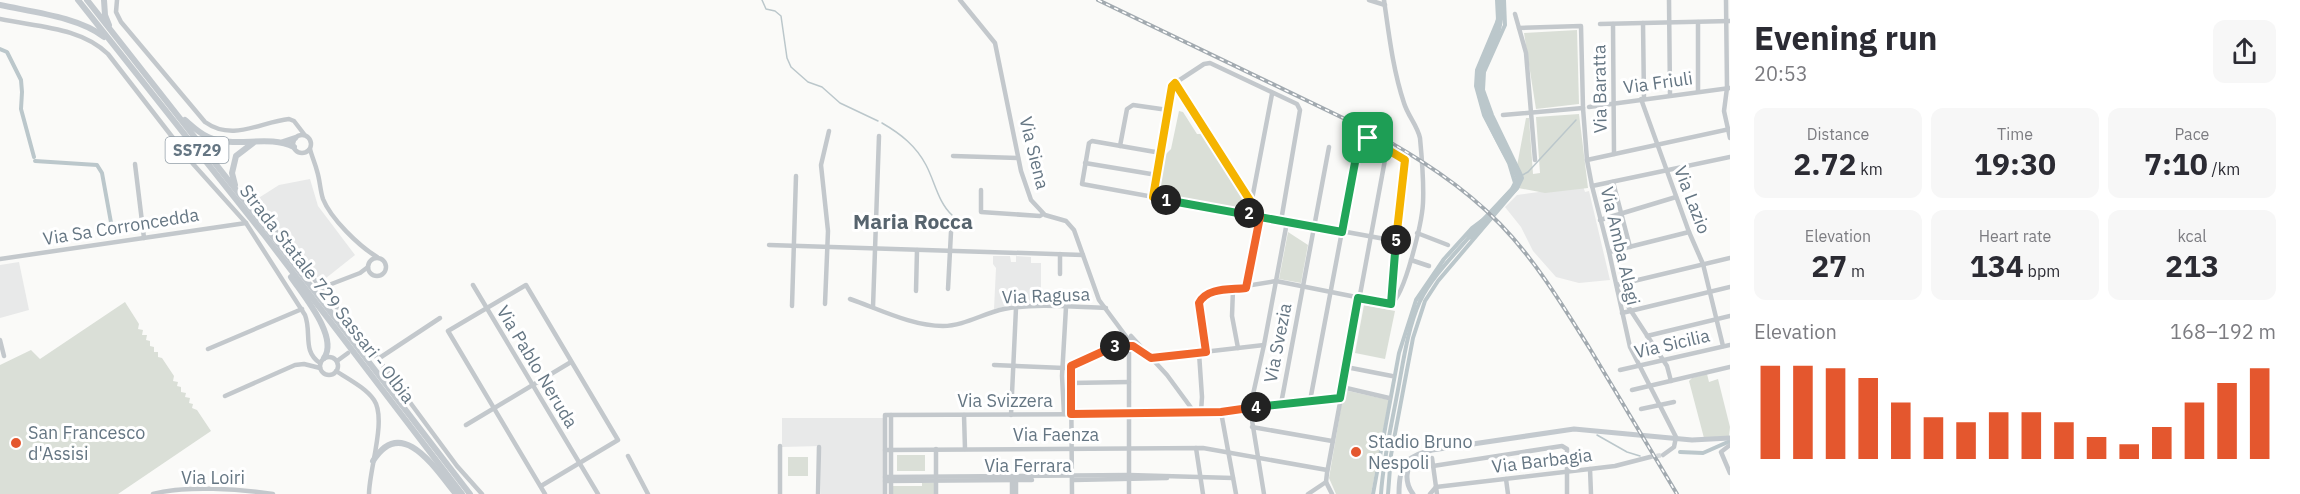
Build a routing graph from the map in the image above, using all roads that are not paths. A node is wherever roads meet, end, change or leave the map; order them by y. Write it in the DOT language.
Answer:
graph roads {
  1 [pos="78,0"];
  2 [pos="87,0"];
  3 [pos="104,0"];
  4 [pos="117,0"];
  5 [pos="960,0"];
  6 [pos="1369,0"];
  7 [pos="1669,0"];
  8 [pos="1726,0"];
  9 [pos="1385,2"];
  10 [pos="0,5"];
  11 [pos="1515,14"];
  12 [pos="0,19"];
  13 [pos="1728,21"];
  14 [pos="1669,22"];
  15 [pos="1698,22"];
  16 [pos="1642,23"];
  17 [pos="1600,24"];
  18 [pos="1613,24"];
  19 [pos="1519,28"];
  20 [pos="118,41"];
  21 [pos="118,50"];
  22 [pos="1174,84"];
  23 [pos="1728,88"];
  24 [pos="1698,92"];
  25 [pos="1272,94"];
  26 [pos="1670,95"];
  27 [pos="1642,99"];
  28 [pos="1614,103"];
  29 [pos="1589,107"];
  30 [pos="1583,108"];
  31 [pos="173,110"];
  32 [pos="1168,110"];
  33 [pos="1531,113"];
  34 [pos="1503,116"];
  35 [pos="1729,129"];
  36 [pos="829,131"];
  37 [pos="299,136"];
  38 [pos="879,136"];
  39 [pos="1730,138"];
  40 [pos="257,142"];
  41 [pos="283,142"];
  42 [pos="1657,145"];
  43 [pos="1120,146"];
  44 [pos="294,147"];
  45 [pos="1329,147"];
  46 [pos="310,148"];
  47 [pos="1387,149"];
  48 [pos="303,153"];
  49 [pos="1161,153"];
  50 [pos="1614,154"];
  51 [pos="953,156"];
  52 [pos="1730,157"];
  53 [pos="1018,158"];
  54 [pos="312,160"];
  55 [pos="1535,160"];
  56 [pos="1587,160"];
  57 [pos="1085,163"];
  58 [pos="135,164"];
  59 [pos="1666,170"];
  60 [pos="796,176"];
  61 [pos="1157,176"];
  62 [pos="1613,182"];
  63 [pos="1592,186"];
  64 [pos="981,190"];
  65 [pos="241,196"];
  66 [pos="1153,197"];
  67 [pos="1676,197"];
  68 [pos="1251,202"];
  69 [pos="262,214"];
  70 [pos="1043,214"];
  71 [pos="1621,214"];
  72 [pos="1249,215"];
  73 [pos="1260,217"];
  74 [pos="1600,220"];
  75 [pos="1284,221"];
  76 [pos="246,223"];
  77 [pos="1314,227"];
  78 [pos="951,232"];
  79 [pos="1342,232"];
  80 [pos="1689,232"];
  81 [pos="1417,233"];
  82 [pos="1370,236"];
  83 [pos="144,238"];
  84 [pos="1396,241"];
  85 [pos="769,245"];
  86 [pos="1448,245"];
  87 [pos="794,246"];
  88 [pos="828,247"];
  89 [pos="1630,247"];
  90 [pos="875,248"];
  91 [pos="276,250"];
  92 [pos="917,250"];
  93 [pos="366,251"];
  94 [pos="950,251"];
  95 [pos="1609,252"];
  96 [pos="1060,255"];
  97 [pos="1083,255"];
  98 [pos="377,257"];
  99 [pos="1730,258"];
  100 [pos="0,259"];
  101 [pos="1411,260"];
  102 [pos="369,264"];
  103 [pos="1703,264"];
  104 [pos="1429,266"];
  105 [pos="360,273"];
  106 [pos="371,274"];
  107 [pos="1060,274"];
  108 [pos="1276,281"];
  109 [pos="472,285"];
  110 [pos="1617,285"];
  111 [pos="1303,287"];
  112 [pos="1730,287"];
  113 [pos="321,288"];
  114 [pos="1246,288"];
  115 [pos="948,289"];
  116 [pos="1233,290"];
  117 [pos="916,291"];
  118 [pos="1618,291"];
  119 [pos="1710,291"];
  120 [pos="1330,292"];
  121 [pos="1358,298"];
  122 [pos="850,299"];
  123 [pos="825,304"];
  124 [pos="1391,304"];
  125 [pos="792,306"];
  126 [pos="873,307"];
  127 [pos="1066,307"];
  128 [pos="486,308"];
  129 [pos="1016,308"];
  130 [pos="1106,308"];
  131 [pos="302,309"];
  132 [pos="1632,310"];
  133 [pos="1622,313"];
  134 [pos="1730,316"];
  135 [pos="440,318"];
  136 [pos="1716,319"];
  137 [pos="1120,327"];
  138 [pos="1647,336"];
  139 [pos="0,340"];
  140 [pos="1130,343"];
  141 [pos="1118,344"];
  142 [pos="1264,345"];
  143 [pos="1730,345"];
  144 [pos="1723,346"];
  145 [pos="356,347"];
  146 [pos="1239,348"];
  147 [pos="208,349"];
  148 [pos="1206,352"];
  149 [pos="1198,353"];
  150 [pos="4,356"];
  151 [pos="1151,358"];
  152 [pos="378,359"];
  153 [pos="1662,360"];
  154 [pos="337,361"];
  155 [pos="572,362"];
  156 [pos="321,363"];
  157 [pos="994,365"];
  158 [pos="1641,365"];
  159 [pos="1013,366"];
  160 [pos="1071,366"];
  161 [pos="1346,367"];
  162 [pos="1730,367"];
  163 [pos="1064,368"];
  164 [pos="1620,370"];
  165 [pos="336,371"];
  166 [pos="1392,376"];
  167 [pos="1671,381"];
  168 [pos="1129,382"];
  169 [pos="1071,383"];
  170 [pos="1651,385"];
  171 [pos="533,386"];
  172 [pos="1342,387"];
  173 [pos="1632,390"];
  174 [pos="225,396"];
  175 [pos="1340,398"];
  176 [pos="1389,398"];
  177 [pos="1310,401"];
  178 [pos="1674,402"];
  179 [pos="1281,404"];
  180 [pos="1661,405"];
  181 [pos="494,408"];
  182 [pos="1250,408"];
  183 [pos="1641,409"];
  184 [pos="1192,412"];
  185 [pos="1201,412"];
  186 [pos="1221,412"];
  187 [pos="1064,414"];
  188 [pos="1071,414"];
  189 [pos="1129,414"];
  190 [pos="891,415"];
  191 [pos="964,415"];
  192 [pos="1011,415"];
  193 [pos="466,424"];
  194 [pos="1252,427"];
  195 [pos="1730,438"];
  196 [pos="1332,441"];
  197 [pos="1730,445"];
  198 [pos="780,446"];
  199 [pos="819,447"];
  200 [pos="1072,448"];
  201 [pos="1129,448"];
  202 [pos="1196,448"];
  203 [pos="936,449"];
  204 [pos="965,449"];
  205 [pos="885,450"];
  206 [pos="891,450"];
  207 [pos="1432,450"];
  208 [pos="1228,451"];
  209 [pos="1663,455"];
  210 [pos="628,456"];
  211 [pos="1257,457"];
  212 [pos="1650,457"];
  213 [pos="1431,458"];
  214 [pos="373,460"];
  215 [pos="579,463"];
  216 [pos="1433,466"];
  217 [pos="1590,469"];
  218 [pos="1327,470"];
  219 [pos="1567,472"];
  220 [pos="1730,473"];
  221 [pos="1129,477"];
  222 [pos="1014,478"];
  223 [pos="1072,478"];
  224 [pos="1201,478"];
  225 [pos="1233,478"];
  226 [pos="888,479"];
  227 [pos="936,479"];
  228 [pos="1506,479"];
  229 [pos="1326,482"];
  230 [pos="541,486"];
  231 [pos="1436,487"];
  232 [pos="231,492"];
  233 [pos="153,494"];
  234 [pos="273,494"];
  235 [pos="368,494"];
  236 [pos="456,494"];
  237 [pos="462,494"];
  238 [pos="470,494"];
  239 [pos="482,494"];
  240 [pos="545,494"];
  241 [pos="598,494"];
  242 [pos="648,494"];
  243 [pos="780,494"];
  244 [pos="818,494"];
  245 [pos="885,494"];
  246 [pos="891,494"];
  247 [pos="936,494"];
  248 [pos="1014,494"];
  249 [pos="1072,494"];
  250 [pos="1129,494"];
  251 [pos="1203,494"];
  252 [pos="1236,494"];
  253 [pos="1264,494"];
  254 [pos="1308,494"];
  255 [pos="1332,494"];
  256 [pos="1398,494"];
  257 [pos="1413,494"];
  258 [pos="1430,494"];
  259 [pos="1437,494"];
  260 [pos="1508,494"];
  261 [pos="1567,494"];
  262 [pos="1591,494"];
  1 -- 21 [label="highway, Strada Statale 729 Sassari - Olbia / SS729"];
  2 -- 20 [label="highway, Strada Statale 729 Sassari - Olbia / SS729"];
  3 -- 20 [label="highway"];
  4 -- 37 [label="street"];
  5 -- 53 [label="street, Via Siena"];
  6 -- 9 [label="street"];
  7 -- 14 [label="street"];
  8 -- 13 [label="street"];
  9 -- 81 [label="street"];
  10 -- 21 [label="highway"];
  11 -- 19 [label="street"];
  12 -- 76 [label="street"];
  13 -- 15 [label="street"];
  13 -- 23 [label="street"];
  14 -- 15 [label="street"];
  14 -- 16 [label="street"];
  14 -- 26 [label="street"];
  15 -- 24 [label="street"];
  16 -- 18 [label="street"];
  16 -- 27 [label="street, Via Lazio"];
  17 -- 18 [label="street"];
  18 -- 28 [label="street, Via Baratta"];
  19 -- 30 [label="street, Via Amba Alagi"];
  19 -- 33 [label="street"];
  20 -- 31 [label="highway, Strada Statale 729 Sassari - Olbia / SS729"];
  21 -- 91 [label="highway, Strada Statale 729 Sassari - Olbia / SS729"];
  22 -- 25 [label="street"];
  22 -- 32 [label="street"];
  22 -- 68 [label="street"];
  23 -- 24 [label="street, Via Friuli"];
  23 -- 35 [label="street"];
  24 -- 26 [label="street, Via Friuli"];
  25 -- 68 [label="street"];
  25 -- 75 [label="street"];
  26 -- 27 [label="street, Via Friuli"];
  27 -- 28 [label="street, Via Friuli"];
  27 -- 42 [label="street, Via Lazio"];
  28 -- 29 [label="street, Via Friuli"];
  28 -- 50 [label="street, Via Baratta"];
  30 -- 33 [label="street"];
  30 -- 56 [label="street, Via Amba Alagi"];
  31 -- 40 [label="highway"];
  31 -- 65 [label="highway, Strada Statale 729 Sassari - Olbia / SS729"];
  32 -- 43 [label="street"];
  32 -- 49 [label="street"];
  33 -- 34 [label="street"];
  33 -- 55 [label="street"];
  35 -- 39 [label="street"];
  35 -- 42 [label="street"];
  36 -- 88 [label="street"];
  37 -- 41 [label="highway"];
  37 -- 44 [label="street"];
  37 -- 46 [label="street"];
  38 -- 90 [label="street"];
  40 -- 41 [label="highway"];
  40 -- 65 [label="highway"];
  41 -- 44 [label="highway"];
  42 -- 50 [label="street"];
  42 -- 59 [label="street, Via Lazio"];
  43 -- 49 [label="street"];
  43 -- 57 [label="street"];
  44 -- 48 [label="street"];
  45 -- 77 [label="street, Via Svezia"];
  46 -- 48 [label="street"];
  46 -- 54 [label="street"];
  47 -- 79 [label="street"];
  47 -- 82 [label="street"];
  47 -- 84 [label="street"];
  48 -- 54 [label="street"];
  49 -- 61 [label="street"];
  50 -- 56 [label="street"];
  51 -- 53 [label="street"];
  52 -- 59 [label="street"];
  53 -- 70 [label="street, Via Siena"];
  54 -- 93 [label="street"];
  56 -- 63 [label="street, Via Amba Alagi"];
  57 -- 61 [label="street"];
  57 -- 66 [label="street"];
  58 -- 83 [label="street"];
  59 -- 62 [label="street"];
  59 -- 67 [label="street, Via Lazio"];
  60 -- 87 [label="street"];
  61 -- 66 [label="street"];
  62 -- 63 [label="street"];
  62 -- 71 [label="street"];
  63 -- 74 [label="street, Via Amba Alagi"];
  64 -- 70 [label="street"];
  65 -- 145 [label="highway, Strada Statale 729 Sassari - Olbia / SS729"];
  66 -- 72 [label="street"];
  67 -- 71 [label="street"];
  67 -- 80 [label="street, Via Lazio"];
  68 -- 72 [label="street"];
  69 -- 113 [label="street"];
  70 -- 97 [label="street, Via Siena"];
  71 -- 74 [label="street"];
  71 -- 89 [label="street"];
  72 -- 73 [label="street"];
  73 -- 75 [label="street"];
  73 -- 114 [label="street"];
  74 -- 95 [label="street, Via Amba Alagi"];
  75 -- 77 [label="street"];
  75 -- 108 [label="street"];
  76 -- 83 [label="street, Via Sa Corroncedda"];
  76 -- 131 [label="street"];
  77 -- 79 [label="street"];
  77 -- 111 [label="street, Via Svezia"];
  78 -- 94 [label="street"];
  79 -- 82 [label="street"];
  79 -- 120 [label="street"];
  80 -- 89 [label="street"];
  80 -- 103 [label="street, Via Lazio"];
  81 -- 86 [label="street"];
  81 -- 101 [label="street"];
  82 -- 84 [label="street"];
  82 -- 121 [label="street"];
  83 -- 100 [label="street, Via Sa Corroncedda"];
  84 -- 124 [label="street"];
  85 -- 87 [label="street"];
  87 -- 88 [label="street"];
  87 -- 125 [label="street"];
  88 -- 90 [label="street"];
  88 -- 123 [label="street"];
  89 -- 95 [label="street"];
  90 -- 92 [label="street"];
  90 -- 126 [label="street"];
  91 -- 145 [label="highway, Strada Statale 729 Sassari - Olbia / SS729"];
  91 -- 156 [label="highway"];
  92 -- 94 [label="street"];
  92 -- 117 [label="street"];
  93 -- 98 [label="street"];
  93 -- 102 [label="street"];
  94 -- 96 [label="street"];
  94 -- 115 [label="street"];
  95 -- 110 [label="street, Via Amba Alagi"];
  96 -- 97 [label="street"];
  96 -- 107 [label="street"];
  97 -- 130 [label="street, Via Siena"];
  98 -- 102 [label="street"];
  98 -- 106 [label="street"];
  99 -- 103 [label="street"];
  101 -- 104 [label="street"];
  101 -- 124 [label="street"];
  102 -- 105 [label="street"];
  102 -- 106 [label="street"];
  103 -- 110 [label="street"];
  103 -- 119 [label="street, Via Lazio"];
  105 -- 106 [label="street"];
  105 -- 113 [label="street"];
  108 -- 111 [label="street"];
  108 -- 114 [label="street"];
  108 -- 142 [label="street"];
  109 -- 128 [label="street, Via Pablo Neruda"];
  110 -- 118 [label="street, Via Amba Alagi"];
  111 -- 120 [label="street"];
  111 -- 179 [label="street, Via Svezia"];
  112 -- 119 [label="street"];
  113 -- 145 [label="street"];
  114 -- 116 [label="street"];
  116 -- 146 [label="street"];
  116 -- 148 [label="street"];
  118 -- 132 [label="street"];
  118 -- 133 [label="street, Via Amba Alagi"];
  119 -- 132 [label="street"];
  119 -- 136 [label="street, Via Lazio"];
  120 -- 121 [label="street"];
  120 -- 177 [label="street"];
  121 -- 124 [label="street"];
  121 -- 161 [label="street"];
  122 -- 126 [label="street, Via Ragusa"];
  126 -- 129 [label="street, Via Ragusa"];
  127 -- 129 [label="street, Via Ragusa"];
  127 -- 130 [label="street, Via Ragusa"];
  127 -- 163 [label="street"];
  128 -- 155 [label="street"];
  128 -- 171 [label="street, Via Pablo Neruda"];
  128 -- 181 [label="street"];
  129 -- 159 [label="street"];
  130 -- 137 [label="street, Via Siena"];
  131 -- 147 [label="street"];
  131 -- 156 [label="street"];
  132 -- 133 [label="street"];
  132 -- 138 [label="street"];
  133 -- 158 [label="street, Via Amba Alagi"];
  134 -- 136 [label="street"];
  135 -- 152 [label="street"];
  136 -- 138 [label="street"];
  136 -- 144 [label="street, Via Lazio"];
  137 -- 140 [label="street, Via Siena"];
  137 -- 141 [label="street"];
  138 -- 153 [label="street"];
  139 -- 150 [label="street"];
  140 -- 141 [label="street"];
  140 -- 151 [label="street, Via Siena"];
  140 -- 168 [label="street"];
  141 -- 160 [label="street"];
  142 -- 146 [label="street"];
  142 -- 182 [label="street"];
  143 -- 144 [label="street, Via Sicilia"];
  144 -- 153 [label="street, Via Sicilia"];
  145 -- 152 [label="street"];
  145 -- 154 [label="street"];
  145 -- 237 [label="highway, Strada Statale 729 Sassari - Olbia / SS729"];
  145 -- 238 [label="highway, Strada Statale 729 Sassari - Olbia / SS729"];
  146 -- 148 [label="street"];
  148 -- 149 [label="street"];
  149 -- 151 [label="street"];
  149 -- 185 [label="street"];
  151 -- 184 [label="street, Via Siena"];
  152 -- 239 [label="street"];
  153 -- 158 [label="street, Via Sicilia"];
  153 -- 167 [label="street"];
  154 -- 156 [label="street"];
  154 -- 165 [label="street"];
  155 -- 171 [label="street"];
  155 -- 215 [label="street"];
  156 -- 165 [label="street"];
  156 -- 174 [label="street"];
  157 -- 159 [label="street"];
  158 -- 164 [label="street, Via Sicilia"];
  158 -- 170 [label="street, Via Amba Alagi"];
  159 -- 163 [label="street"];
  159 -- 192 [label="street"];
  160 -- 163 [label="street"];
  160 -- 169 [label="street"];
  161 -- 166 [label="street"];
  161 -- 172 [label="street"];
  162 -- 167 [label="street"];
  163 -- 187 [label="street"];
  165 -- 214 [label="street"];
  167 -- 170 [label="street"];
  168 -- 169 [label="street"];
  168 -- 189 [label="street"];
  169 -- 188 [label="street"];
  170 -- 173 [label="street"];
  170 -- 180 [label="street, Via Amba Alagi"];
  171 -- 181 [label="street"];
  171 -- 215 [label="street, Via Pablo Neruda"];
  172 -- 175 [label="street"];
  172 -- 176 [label="street"];
  175 -- 177 [label="street, Via Svizzera"];
  175 -- 196 [label="street"];
  177 -- 179 [label="street, Via Svizzera"];
  178 -- 180 [label="street"];
  179 -- 182 [label="street, Via Svizzera"];
  180 -- 183 [label="street"];
  180 -- 209 [label="street, Via Amba Alagi"];
  181 -- 193 [label="street"];
  181 -- 230 [label="street"];
  182 -- 186 [label="street, Via Svizzera"];
  182 -- 194 [label="street"];
  184 -- 185 [label="street, Via Svizzera"];
  184 -- 189 [label="street, Via Svizzera"];
  185 -- 186 [label="street, Via Svizzera"];
  186 -- 208 [label="street"];
  187 -- 188 [label="street, Via Svizzera"];
  187 -- 192 [label="street, Via Svizzera"];
  188 -- 189 [label="street, Via Svizzera"];
  188 -- 200 [label="street"];
  189 -- 201 [label="street"];
  190 -- 191 [label="street, Via Svizzera"];
  190 -- 205 [label="street, Via Svizzera"];
  190 -- 206 [label="street"];
  191 -- 192 [label="street, Via Svizzera"];
  191 -- 204 [label="street"];
  194 -- 196 [label="street"];
  194 -- 211 [label="street"];
  195 -- 207 [label="main road"];
  196 -- 218 [label="street"];
  197 -- 220 [label="street"];
  198 -- 243 [label="street"];
  199 -- 244 [label="street"];
  200 -- 201 [label="street, Via Faenza"];
  200 -- 204 [label="street, Via Faenza"];
  200 -- 223 [label="street"];
  201 -- 202 [label="street, Via Faenza"];
  201 -- 221 [label="street"];
  202 -- 208 [label="street, Via Faenza"];
  202 -- 224 [label="street"];
  203 -- 204 [label="street, Via Faenza"];
  203 -- 206 [label="street, Via Faenza"];
  203 -- 227 [label="street"];
  205 -- 206 [label="street, Via Faenza"];
  205 -- 226 [label="street"];
  206 -- 226 [label="street"];
  207 -- 256 [label="main road"];
  207 -- 257 [label="main road"];
  208 -- 211 [label="street, Via Faenza"];
  208 -- 225 [label="street"];
  210 -- 242 [label="street"];
  211 -- 218 [label="street, Via Faenza"];
  211 -- 253 [label="street"];
  212 -- 217 [label="street, Via Barbagia"];
  213 -- 216 [label="street"];
  214 -- 235 [label="street"];
  214 -- 236 [label="highway"];
  215 -- 230 [label="street"];
  215 -- 241 [label="street, Via Pablo Neruda"];
  216 -- 219 [label="street"];
  216 -- 231 [label="street"];
  217 -- 219 [label="street, Via Barbagia"];
  217 -- 262 [label="street"];
  218 -- 229 [label="street"];
  219 -- 228 [label="street, Via Barbagia"];
  219 -- 261 [label="street"];
  221 -- 223 [label="street, Via Ferrara"];
  221 -- 224 [label="street, Via Ferrara"];
  221 -- 250 [label="street"];
  222 -- 223 [label="street, Via Ferrara"];
  222 -- 227 [label="street, Via Ferrara"];
  222 -- 248 [label="street"];
  223 -- 249 [label="street"];
  224 -- 225 [label="street, Via Ferrara"];
  224 -- 251 [label="street"];
  225 -- 252 [label="street"];
  226 -- 227 [label="street, Via Ferrara"];
  226 -- 245 [label="street"];
  226 -- 246 [label="street"];
  227 -- 247 [label="street"];
  228 -- 231 [label="street, Via Barbagia"];
  228 -- 260 [label="street"];
  229 -- 254 [label="street"];
  229 -- 255 [label="street"];
  230 -- 240 [label="street"];
  231 -- 258 [label="street"];
  231 -- 259 [label="street"];
  232 -- 233 [label="street, Via Loiri"];
  232 -- 234 [label="street, Via Loiri"];
}
